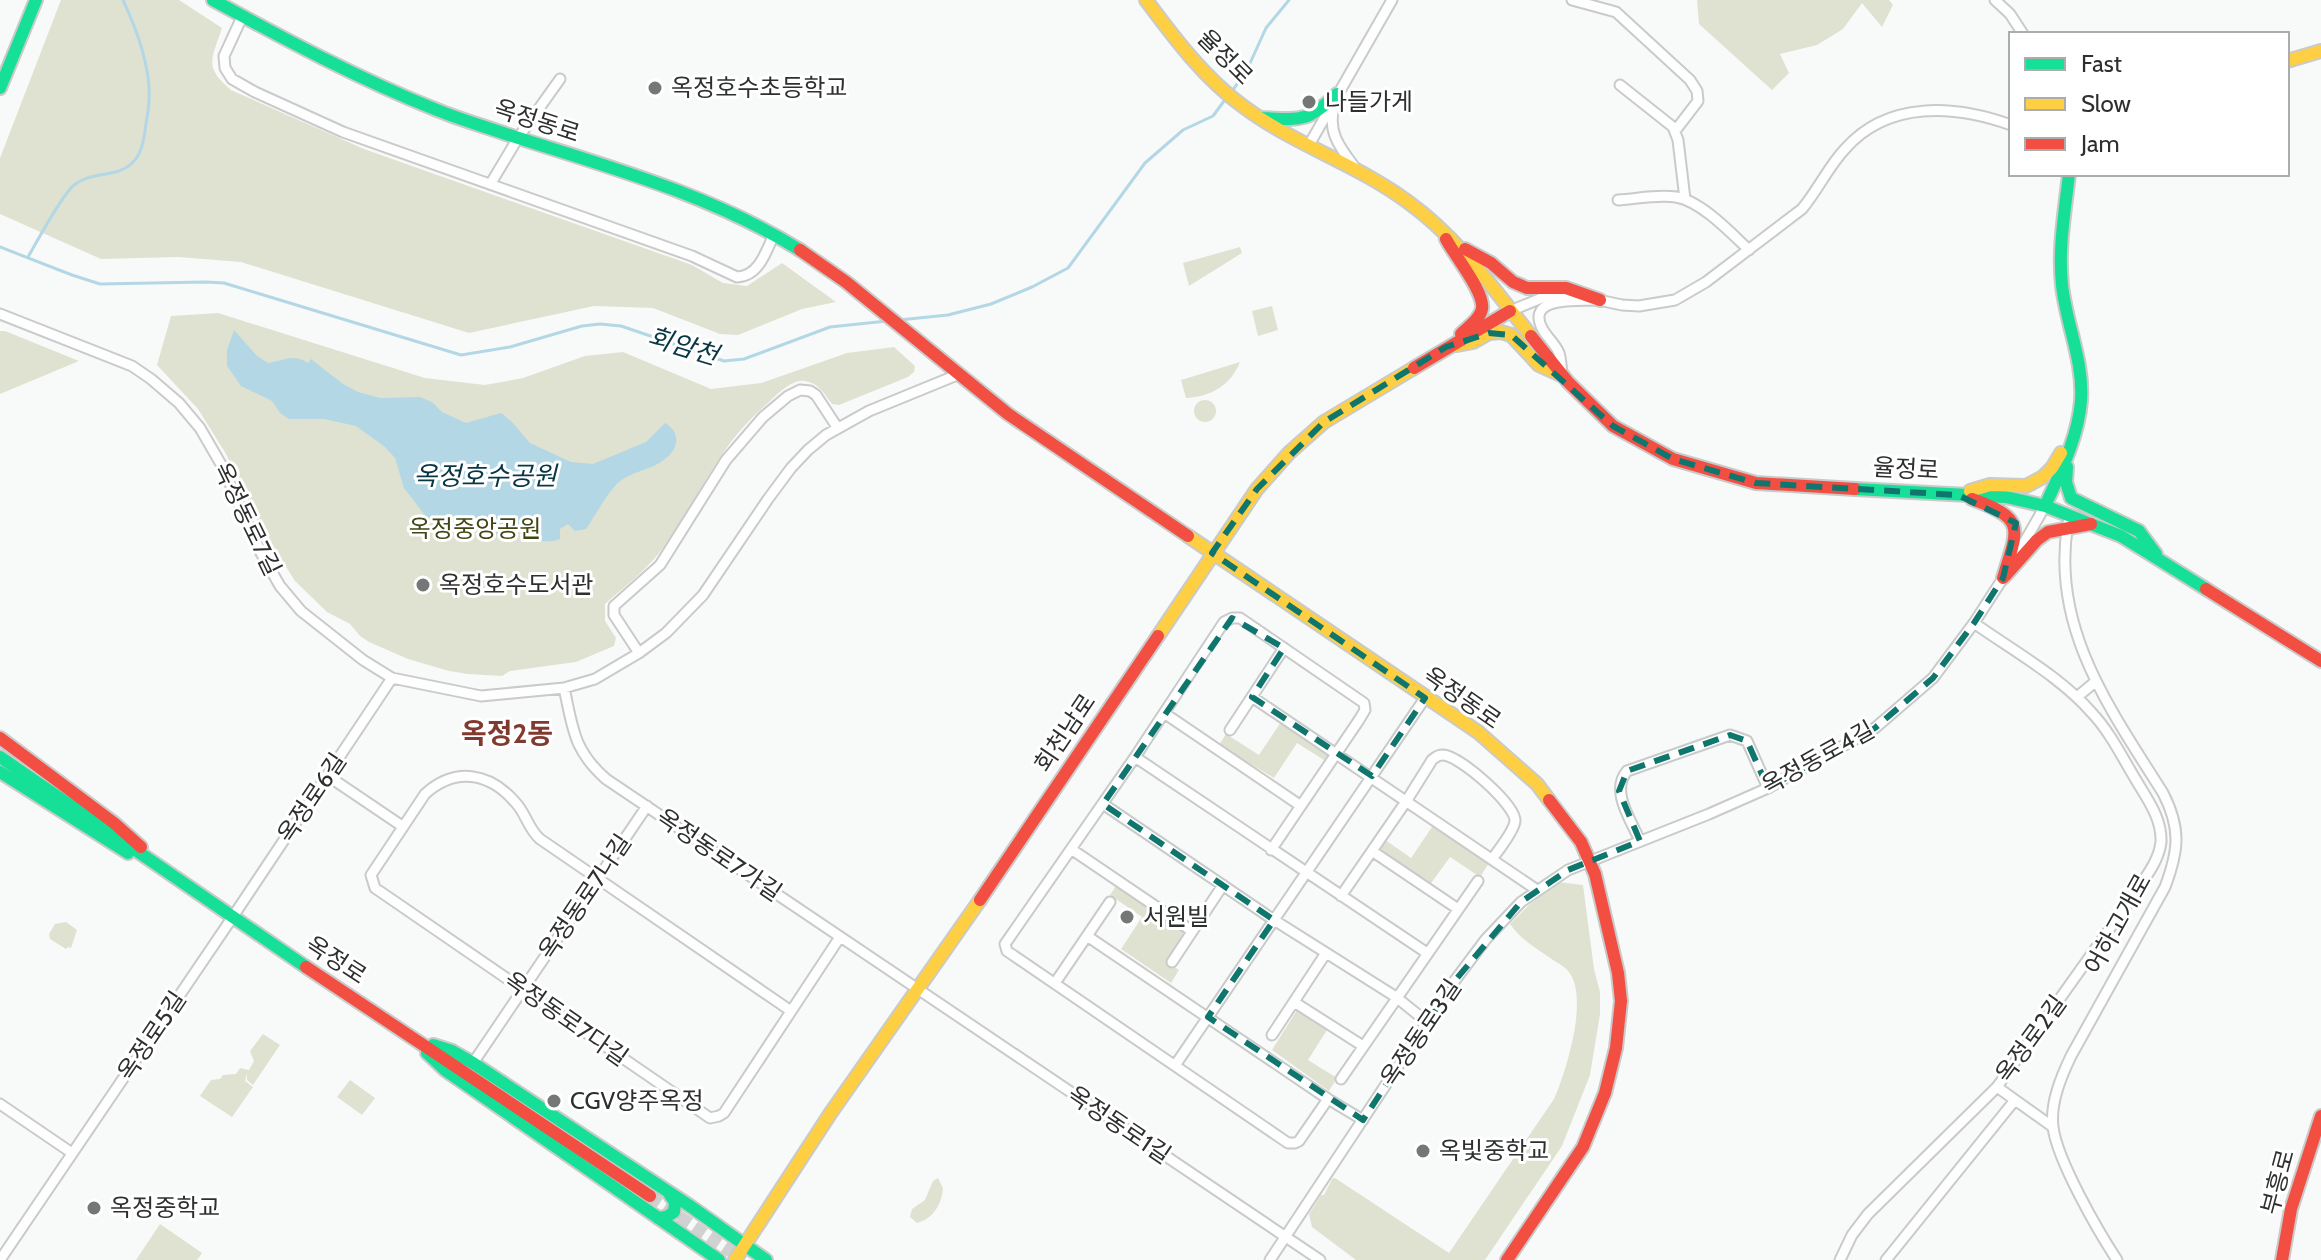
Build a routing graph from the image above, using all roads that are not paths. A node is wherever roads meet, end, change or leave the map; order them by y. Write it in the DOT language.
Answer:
graph roads {
  1 [pos="36,0"];
  2 [pos="213,0"];
  3 [pos="1146,0"];
  4 [pos="1392,0"];
  5 [pos="1572,0"];
  6 [pos="1995,0"];
  7 [pos="242,17"];
  8 [pos="2022,32"];
  9 [pos="2321,51"];
  10 [pos="2289,60"];
  11 [pos="560,79"];
  12 [pos="1620,85"];
  13 [pos="0,88"];
  14 [pos="1337,94"];
  15 [pos="1260,117"];
  16 [pos="2009,124"];
  17 [pos="1675,131"];
  18 [pos="518,138"];
  19 [pos="1309,145"];
  20 [pos="1358,171"];
  21 [pos="2069,176"];
  22 [pos="491,183"];
  23 [pos="1685,199"];
  24 [pos="1618,200"];
  25 [pos="1441,228"];
  26 [pos="774,234"];
  27 [pos="1459,246"];
  28 [pos="1749,250"];
  29 [pos="1600,300"];
  30 [pos="1510,311"];
  31 [pos="0,314"];
  32 [pos="1446,347"];
  33 [pos="957,375"];
  34 [pos="1563,376"];
  35 [pos="2077,426"];
  36 [pos="837,427"];
  37 [pos="1958,495"];
  38 [pos="2045,506"];
  39 [pos="2068,521"];
  40 [pos="1212,553"];
  41 [pos="2161,560"];
  42 [pos="2003,578"];
  43 [pos="1974,623"];
  44 [pos="1284,648"];
  45 [pos="639,653"];
  46 [pos="2321,661"];
  47 [pos="392,678"];
  48 [pos="2095,682"];
  49 [pos="564,688"];
  50 [pos="1252,697"];
  51 [pos="2077,697"];
  52 [pos="1425,698"];
  53 [pos="1164,713"];
  54 [pos="1230,730"];
  55 [pos="0,738"];
  56 [pos="1336,753"];
  57 [pos="0,757"];
  58 [pos="1135,757"];
  59 [pos="0,772"];
  60 [pos="328,776"];
  61 [pos="1372,776"];
  62 [pos="1768,788"];
  63 [pos="1407,800"];
  64 [pos="1103,804"];
  65 [pos="647,806"];
  66 [pos="1301,806"];
  67 [pos="402,826"];
  68 [pos="1640,841"];
  69 [pos="1071,849"];
  70 [pos="1271,850"];
  71 [pos="1372,851"];
  72 [pos="1492,859"];
  73 [pos="1589,860"];
  74 [pos="157,865"];
  75 [pos="1306,874"];
  76 [pos="598,878"];
  77 [pos="1478,881"];
  78 [pos="1223,885"];
  79 [pos="1537,890"];
  80 [pos="1341,896"];
  81 [pos="1110,902"];
  82 [pos="1458,909"];
  83 [pos="232,918"];
  84 [pos="1274,920"];
  85 [pos="1192,931"];
  86 [pos="1087,936"];
  87 [pos="840,937"];
  88 [pos="1326,953"];
  89 [pos="1427,953"];
  90 [pos="1172,962"];
  91 [pos="1055,983"];
  92 [pos="524,989"];
  93 [pos="918,990"];
  94 [pos="1396,997"];
  95 [pos="1294,1002"];
  96 [pos="791,1011"];
  97 [pos="1208,1017"];
  98 [pos="1427,1022"];
  99 [pos="1272,1035"];
  100 [pos="414,1039"];
  101 [pos="1363,1046"];
  102 [pos="473,1063"];
  103 [pos="1176,1064"];
  104 [pos="1341,1079"];
  105 [pos="1997,1087"];
  106 [pos="1328,1099"];
  107 [pos="2015,1100"];
  108 [pos="0,1104"];
  109 [pos="2321,1116"];
  110 [pos="1363,1120"];
  111 [pos="2053,1127"];
  112 [pos="72,1153"];
  113 [pos="668,1192"];
  114 [pos="650,1196"];
  115 [pos="658,1218"];
  116 [pos="1286,1238"];
  117 [pos="745,1245"];
  118 [pos="0,1260"];
  119 [pos="719,1260"];
  120 [pos="735,1260"];
  121 [pos="766,1260"];
  122 [pos="1270,1260"];
  123 [pos="1320,1260"];
  124 [pos="1507,1260"];
  125 [pos="1840,1260"];
  126 [pos="1886,1260"];
  127 [pos="2117,1260"];
  128 [pos="2282,1260"];
  1 -- 13 [label="main road"];
  2 -- 7 [label="main road, 옥정동로"];
  3 -- 15 [label="main road, 율정로"];
  4 -- 14 [label="street"];
  5 -- 17 [label="street"];
  6 -- 8 [label="street"];
  7 -- 18 [label="main road, 옥정동로"];
  7 -- 22 [label="street"];
  9 -- 10 [label="main road"];
  11 -- 18 [label="street"];
  12 -- 17 [label="street"];
  14 -- 15 [label="main road"];
  14 -- 19 [label="street"];
  14 -- 20 [label="street"];
  15 -- 19 [label="main road, 율정로"];
  16 -- 28 [label="street"];
  17 -- 23 [label="street"];
  18 -- 22 [label="street"];
  18 -- 26 [label="main road, 옥정동로"];
  19 -- 20 [label="main road, 율정로"];
  20 -- 25 [label="main road, 율정로"];
  21 -- 35 [label="main road"];
  22 -- 26 [label="street"];
  23 -- 24 [label="street"];
  23 -- 28 [label="street"];
  25 -- 27 [label="main road, 율정로"];
  25 -- 32 [label="main road"];
  26 -- 33 [label="main road, 옥정동로"];
  27 -- 29 [label="main road"];
  27 -- 30 [label="main road, 율정로"];
  28 -- 29 [label="street"];
  29 -- 30 [label="street"];
  29 -- 34 [label="street"];
  30 -- 32 [label="main road, 회천남로"];
  30 -- 34 [label="main road, 율정로"];
  31 -- 47 [label="street, 옥정동로7길"];
  32 -- 34 [label="main road"];
  32 -- 40 [label="main road, 회천남로"];
  33 -- 36 [label="street, 옥정동로7길"];
  33 -- 40 [label="main road, 옥정동로"];
  34 -- 37 [label="main road, 율정로"];
  35 -- 37 [label="main road"];
  35 -- 38 [label="main road"];
  35 -- 41 [label="main road"];
  36 -- 45 [label="street, 옥정동로7길"];
  36 -- 45 [label="street"];
  37 -- 38 [label="main road, 율정로"];
  37 -- 42 [label="main road"];
  38 -- 39 [label="main road, 율정로"];
  38 -- 42 [label="street, 옥정동로4길"];
  39 -- 41 [label="main road"];
  39 -- 42 [label="main road"];
  39 -- 48 [label="street, 어하고개로"];
  40 -- 52 [label="main road, 옥정동로"];
  40 -- 93 [label="main road, 회천남로"];
  41 -- 46 [label="main road"];
  42 -- 43 [label="street, 옥정동로4길"];
  43 -- 51 [label="street, 옥정로2길"];
  43 -- 62 [label="street, 옥정동로4길"];
  44 -- 50 [label="street"];
  44 -- 53 [label="street"];
  44 -- 56 [label="street"];
  45 -- 49 [label="street, 옥정동로7길"];
  47 -- 49 [label="street, 옥정동로7길"];
  47 -- 60 [label="street, 옥정로6길"];
  48 -- 51 [label="street"];
  48 -- 111 [label="street, 어하고개로"];
  49 -- 65 [label="street, 옥정동로7가길"];
  50 -- 54 [label="street"];
  50 -- 56 [label="street"];
  51 -- 105 [label="street, 옥정로2길"];
  52 -- 61 [label="street"];
  52 -- 73 [label="main road, 옥정동로"];
  53 -- 58 [label="street"];
  53 -- 66 [label="street"];
  55 -- 74 [label="main road"];
  56 -- 61 [label="street"];
  56 -- 66 [label="street"];
  57 -- 74 [label="main road, 옥정로"];
  58 -- 64 [label="street"];
  58 -- 70 [label="street"];
  59 -- 74 [label="main road"];
  60 -- 67 [label="street"];
  60 -- 83 [label="street, 옥정로6길"];
  61 -- 63 [label="street"];
  61 -- 75 [label="street"];
  62 -- 68 [label="street, 옥정동로4길"];
  62 -- 68 [label="street"];
  63 -- 71 [label="street"];
  63 -- 72 [label="street"];
  63 -- 72 [label="street"];
  64 -- 69 [label="street"];
  64 -- 78 [label="street"];
  65 -- 76 [label="street, 옥정동로7나길"];
  65 -- 87 [label="street, 옥정동로7가길"];
  66 -- 70 [label="street"];
  67 -- 76 [label="street"];
  67 -- 92 [label="street, 옥정동로7다길"];
  68 -- 73 [label="street, 옥정동로4길"];
  69 -- 85 [label="street"];
  69 -- 91 [label="street"];
  70 -- 75 [label="street"];
  71 -- 80 [label="street"];
  71 -- 82 [label="street"];
  72 -- 79 [label="street"];
  73 -- 79 [label="street, 옥정동로3길"];
  73 -- 124 [label="main road, 옥정동로"];
  74 -- 83 [label="main road, 옥정로"];
  75 -- 80 [label="street"];
  75 -- 84 [label="street"];
  76 -- 92 [label="street, 옥정동로7나길"];
  76 -- 96 [label="street"];
  77 -- 82 [label="street"];
  78 -- 84 [label="street"];
  78 -- 85 [label="street"];
  79 -- 98 [label="street, 옥정동로3길"];
  80 -- 89 [label="street"];
  81 -- 86 [label="street"];
  82 -- 89 [label="street"];
  83 -- 100 [label="main road, 옥정로"];
  83 -- 112 [label="street, 옥정로5길"];
  84 -- 88 [label="street"];
  84 -- 97 [label="street"];
  85 -- 90 [label="street"];
  86 -- 91 [label="street"];
  86 -- 97 [label="street"];
  87 -- 93 [label="street, 옥정동로7가길"];
  87 -- 96 [label="street, 옥정동로7다길"];
  88 -- 94 [label="street"];
  88 -- 95 [label="street"];
  89 -- 94 [label="street"];
  91 -- 103 [label="street"];
  92 -- 96 [label="street, 옥정동로7다길"];
  92 -- 102 [label="street, 옥정동로7나길"];
  93 -- 116 [label="street, 옥정동로1길"];
  93 -- 117 [label="main road, 회천남로"];
  94 -- 98 [label="street"];
  94 -- 101 [label="street"];
  95 -- 99 [label="street"];
  95 -- 101 [label="street"];
  97 -- 103 [label="street"];
  97 -- 106 [label="street"];
  98 -- 110 [label="street, 옥정동로3길"];
  100 -- 102 [label="main road"];
  100 -- 114 [label="main road, 옥정로"];
  100 -- 115 [label="main road"];
  101 -- 104 [label="street"];
  102 -- 113 [label="main road"];
  103 -- 106 [label="street"];
  105 -- 107 [label="street"];
  105 -- 125 [label="street, 옥정로2길"];
  106 -- 110 [label="street"];
  107 -- 111 [label="street"];
  107 -- 126 [label="street"];
  108 -- 112 [label="street"];
  109 -- 128 [label="main road, 부흥로"];
  110 -- 116 [label="street, 옥정동로3길"];
  111 -- 127 [label="street, 어하고개로"];
  112 -- 118 [label="street, 옥정로5길"];
  113 -- 115 [label="main road"];
  113 -- 117 [label="main road"];
  115 -- 119 [label="main road"];
  116 -- 122 [label="street, 옥정동로3길"];
  116 -- 123 [label="street, 옥정동로1길"];
  117 -- 120 [label="main road, 회천남로"];
  117 -- 121 [label="main road"];
}
